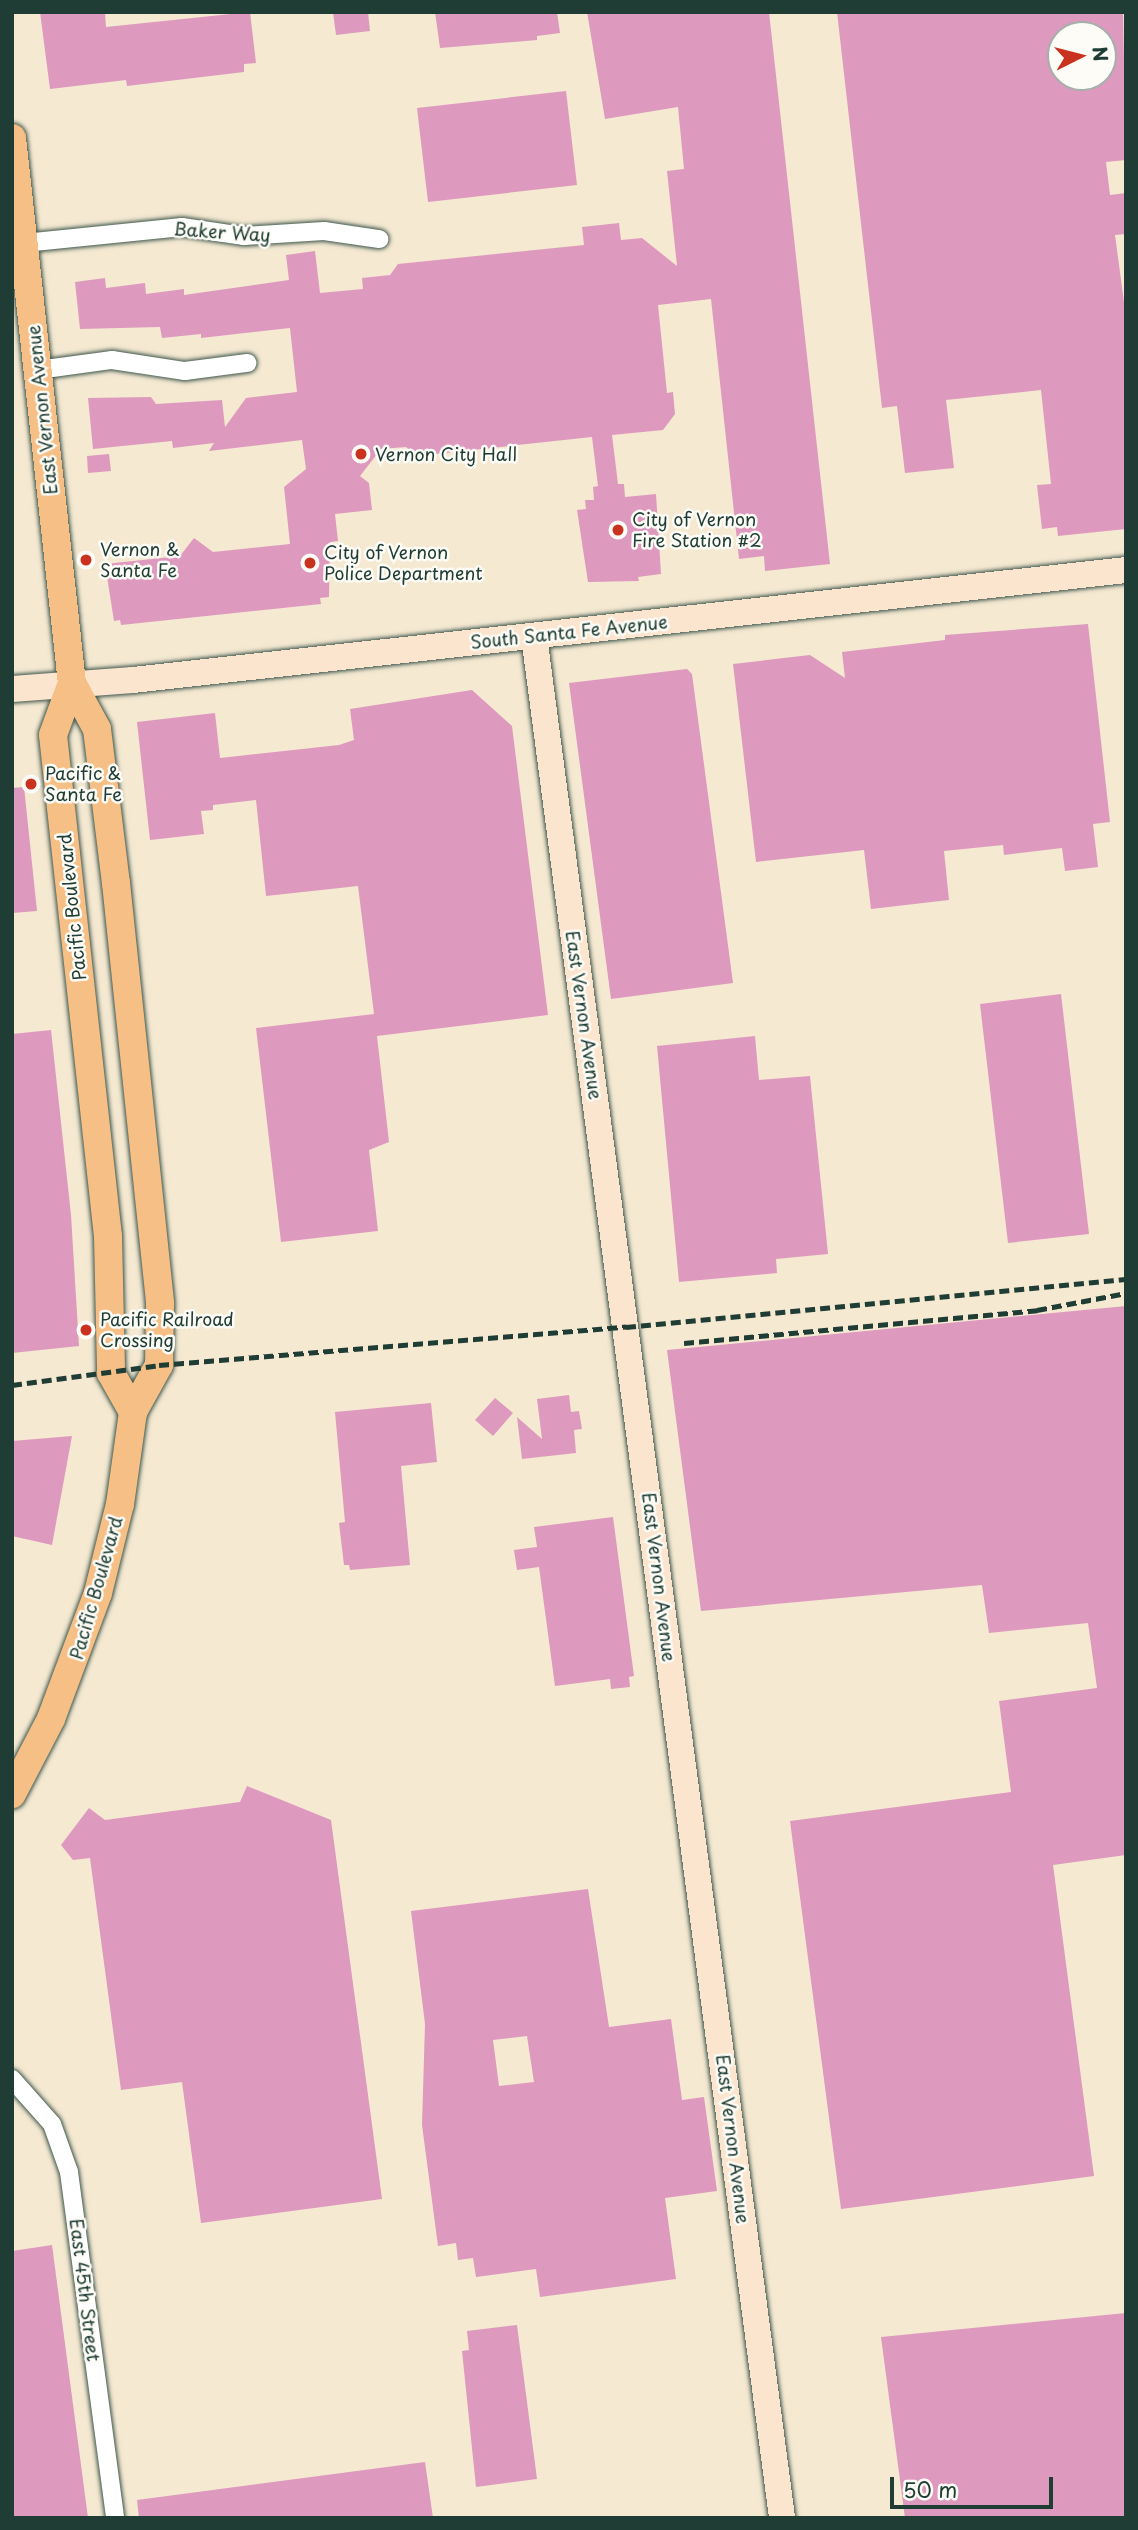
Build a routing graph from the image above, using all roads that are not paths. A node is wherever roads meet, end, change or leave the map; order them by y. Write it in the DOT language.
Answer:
graph roads {
  1 [pos="12,138"];
  2 [pos="379,239"];
  3 [pos="24,243"];
  4 [pos="247,363"];
  5 [pos="37,370"];
  6 [pos="1126,570"];
  7 [pos="534,636"];
  8 [pos="72,682"];
  9 [pos="12,689"];
  10 [pos="133,1412"];
  11 [pos="12,1794"];
  12 [pos="12,2079"];
  13 [pos="115,2518"];
  14 [pos="782,2518"];
  1 -- 3 [label="main road, East Vernon Avenue"];
  2 -- 3 [label="street, Baker Way"];
  3 -- 5 [label="main road, East Vernon Avenue"];
  4 -- 5 [label="street"];
  5 -- 8 [label="main road, East Vernon Avenue"];
  6 -- 7 [label="street, South Santa Fe Avenue"];
  7 -- 8 [label="street, South Santa Fe Avenue"];
  7 -- 14 [label="street, East Vernon Avenue"];
  8 -- 9 [label="street, South Santa Fe Avenue"];
  8 -- 10 [label="main road, Pacific Boulevard"];
  8 -- 10 [label="main road, Pacific Boulevard"];
  10 -- 11 [label="main road, Pacific Boulevard"];
  12 -- 13 [label="street, East 45th Street"];
}
